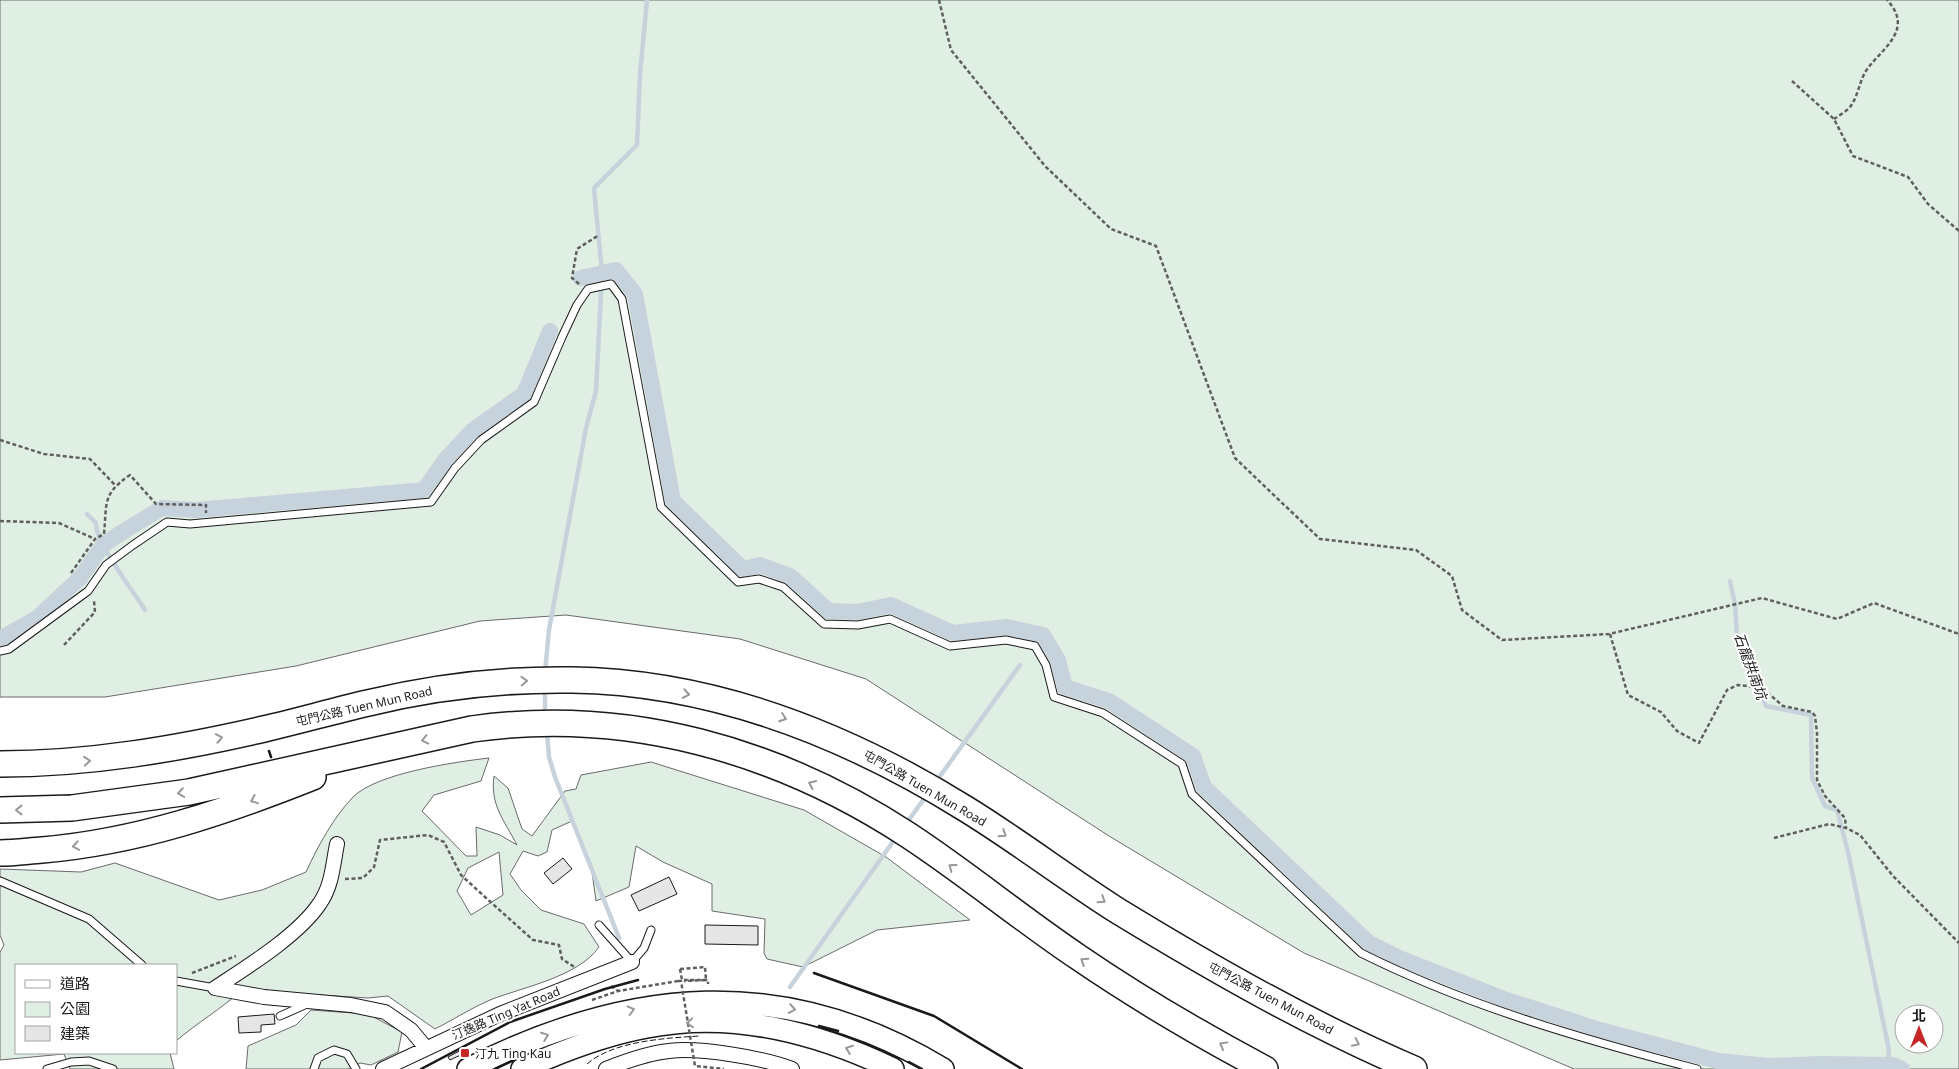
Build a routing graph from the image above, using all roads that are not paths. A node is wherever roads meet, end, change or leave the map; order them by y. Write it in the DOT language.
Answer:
graph roads {
  1 [pos="0,651"];
  2 [pos="0,764"];
  3 [pos="277,781"];
  4 [pos="0,810"];
  5 [pos="337,844"];
  6 [pos="0,853"];
  7 [pos="0,881"];
  8 [pos="599,925"];
  9 [pos="651,930"];
  10 [pos="632,962"];
  11 [pos="141,964"];
  12 [pos="178,981"];
  13 [pos="215,988"];
  14 [pos="313,1002"];
  15 [pos="280,1016"];
  16 [pos="426,1048"];
  17 [pos="47,1069"];
  18 [pos="113,1069"];
  19 [pos="314,1069"];
  20 [pos="356,1069"];
  21 [pos="383,1069"];
  22 [pos="468,1069"];
  23 [pos="522,1069"];
  24 [pos="606,1069"];
  25 [pos="792,1069"];
  26 [pos="893,1069"];
  27 [pos="943,1069"];
  28 [pos="1265,1069"];
  29 [pos="1414,1069"];
  30 [pos="1697,1069"];
  1 -- 30 [label="lane"];
  2 -- 29 [label="highway, 屯門公路 Tuen Mun Road, one-way"];
  3 -- 4 [label="highway, one-way"];
  3 -- 6 [label="highway, one-way"];
  28 -- 3 [label="highway, one-way"];
  5 -- 13 [label="street"];
  7 -- 11 [label="lane"];
  8 -- 10 [label="lane"];
  9 -- 10 [label="lane"];
  10 -- 16 [label="street, 汀逸路 Ting Yat Road"];
  12 -- 13 [label="lane"];
  13 -- 14 [label="street"];
  14 -- 15 [label="lane"];
  14 -- 16 [label="street"];
  16 -- 21 [label="street, 汀逸路 Ting Yat Road"];
  17 -- 18 [label="lane"];
  19 -- 20 [label="lane"];
  22 -- 27 [label="main road, one-way"];
  26 -- 23 [label="main road, one-way"];
  24 -- 25 [label="street"];
}
